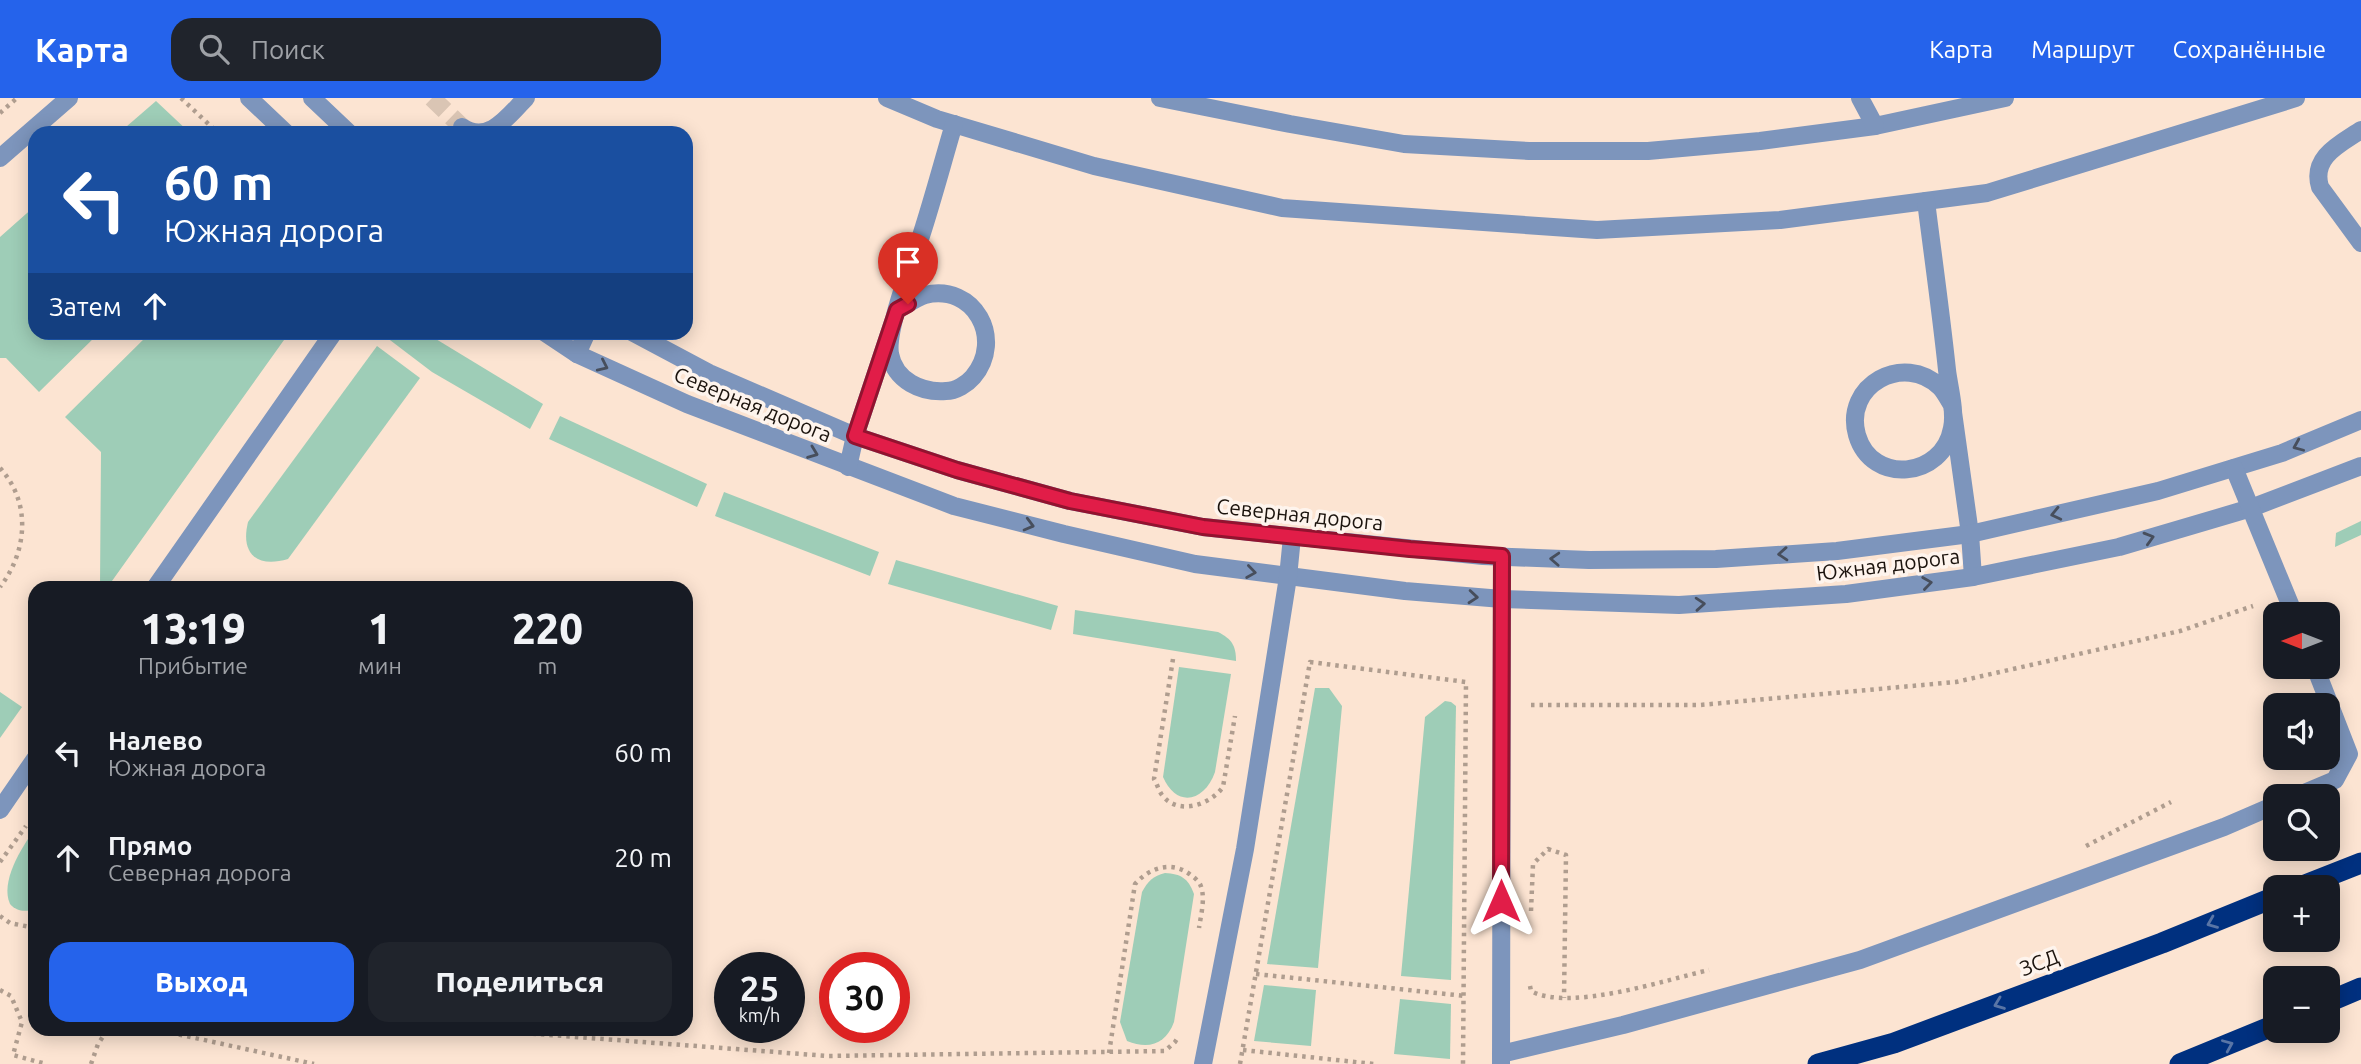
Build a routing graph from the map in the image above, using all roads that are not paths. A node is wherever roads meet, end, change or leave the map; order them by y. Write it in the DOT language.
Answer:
graph roads {
  1 [pos="69,98"];
  2 [pos="249,98"];
  3 [pos="526,98"];
  4 [pos="887,98"];
  5 [pos="1160,98"];
  6 [pos="1860,98"];
  7 [pos="2005,98"];
  8 [pos="2296,98"];
  9 [pos="317,100"];
  10 [pos="1940,105"];
  11 [pos="954,124"];
  12 [pos="37,126"];
  13 [pos="279,126"];
  14 [pos="342,126"];
  15 [pos="499,126"];
  16 [pos="1875,126"];
  17 [pos="2361,130"];
  18 [pos="28,134"];
  19 [pos="0,158"];
  20 [pos="1926,201"];
  21 [pos="2361,243"];
  22 [pos="328,340"];
  23 [pos="556,340"];
  24 [pos="583,340"];
  25 [pos="647,340"];
  26 [pos="577,354"];
  27 [pos="2361,420"];
  28 [pos="855,436"];
  29 [pos="2361,466"];
  30 [pos="848,467"];
  31 [pos="2234,468"];
  32 [pos="2251,508"];
  33 [pos="1970,534"];
  34 [pos="1292,537"];
  35 [pos="1410,549"];
  36 [pos="1502,556"];
  37 [pos="1288,577"];
  38 [pos="1973,577"];
  39 [pos="160,581"];
  40 [pos="1405,591"];
  41 [pos="1502,599"];
  42 [pos="2289,602"];
  43 [pos="2320,679"];
  44 [pos="28,770"];
  45 [pos="2326,784"];
  46 [pos="0,810"];
  47 [pos="2263,810"];
  48 [pos="2361,863"];
  49 [pos="2330,875"];
  50 [pos="2263,902"];
  51 [pos="2361,988"];
  52 [pos="2340,997"];
  53 [pos="2263,1030"];
  54 [pos="1501,1059"];
  55 [pos="1203,1064"];
  56 [pos="1818,1064"];
  57 [pos="2180,1064"];
  1 -- 12 [label="street"];
  2 -- 13 [label="street"];
  3 -- 15 [label="street"];
  4 -- 11 [label="street"];
  5 -- 16 [label="street"];
  6 -- 16 [label="street"];
  7 -- 10 [label="street"];
  8 -- 20 [label="street"];
  9 -- 14 [label="street"];
  10 -- 16 [label="street"];
  11 -- 20 [label="street"];
  11 -- 28 [label="street"];
  17 -- 21 [label="street"];
  18 -- 19 [label="street"];
  20 -- 33 [label="street"];
  22 -- 39 [label="street"];
  23 -- 26 [label="street, Северная дорога"];
  24 -- 26 [label="street"];
  25 -- 28 [label="street, Северная дорога"];
  26 -- 30 [label="street, Северная дорога, one-way"];
  27 -- 31 [label="street, Южная дорога, one-way"];
  28 -- 30 [label="street"];
  28 -- 34 [label="street, Северная дорога"];
  29 -- 32 [label="street, Южная дорога"];
  30 -- 37 [label="street, Северная дорога, one-way"];
  31 -- 32 [label="street"];
  31 -- 33 [label="street, Южная дорога, one-way"];
  38 -- 32 [label="street, Южная дорога, one-way"];
  32 -- 42 [label="street"];
  33 -- 36 [label="street, Южная дорога, one-way"];
  33 -- 38 [label="street"];
  34 -- 35 [label="street, Северная дорога"];
  34 -- 37 [label="street"];
  35 -- 36 [label="street, Южная дорога"];
  36 -- 41 [label="street"];
  37 -- 40 [label="street, Северная дорога"];
  37 -- 55 [label="street"];
  41 -- 38 [label="street, Южная дорога, one-way"];
  40 -- 41 [label="street, Южная дорога, one-way"];
  41 -- 54 [label="street"];
  43 -- 45 [label="street"];
  44 -- 46 [label="street"];
  47 -- 54 [label="street"];
  48 -- 49 [label="highway"];
  50 -- 56 [label="highway, ЗСД, one-way"];
  51 -- 52 [label="highway"];
  57 -- 53 [label="highway, one-way"];
}
